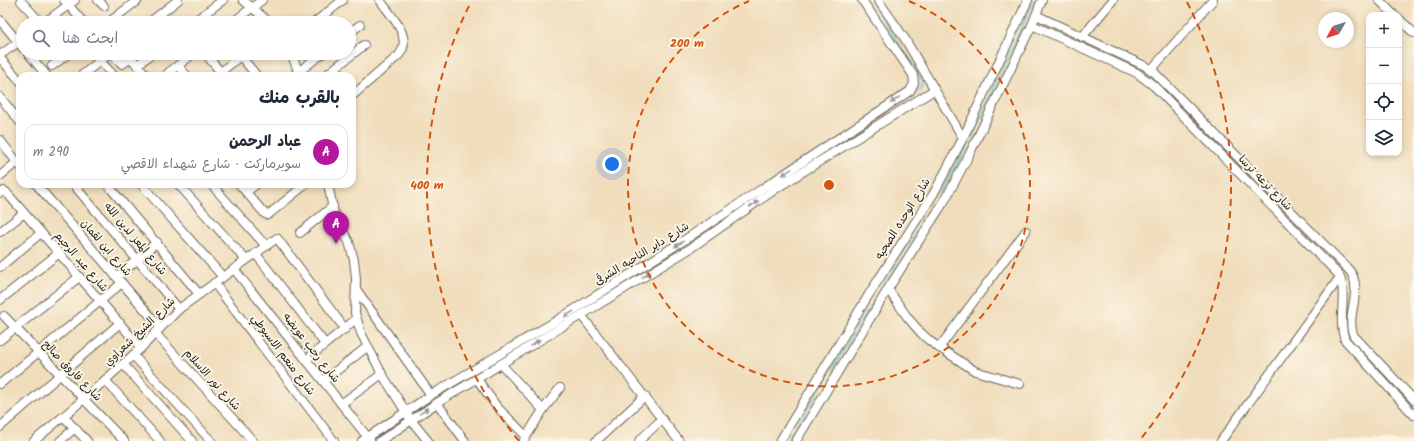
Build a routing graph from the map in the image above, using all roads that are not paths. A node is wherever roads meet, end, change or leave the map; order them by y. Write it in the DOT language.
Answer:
graph roads {
  1 [pos="76,0"];
  2 [pos="138,0"];
  3 [pos="178,0"];
  4 [pos="222,0"];
  5 [pos="243,0"];
  6 [pos="262,0"];
  7 [pos="343,0"];
  8 [pos="380,0"];
  9 [pos="862,0"];
  10 [pos="878,0"];
  11 [pos="1028,0"];
  12 [pos="1042,0"];
  13 [pos="1113,0"];
  14 [pos="1213,0"];
  15 [pos="1379,0"];
  16 [pos="21,1"];
  17 [pos="66,3"];
  18 [pos="252,8"];
  19 [pos="1391,12"];
  20 [pos="1036,15"];
  21 [pos="35,16"];
  22 [pos="52,16"];
  23 [pos="78,16"];
  24 [pos="117,16"];
  25 [pos="158,16"];
  26 [pos="201,16"];
  27 [pos="241,16"];
  28 [pos="262,16"];
  29 [pos="323,16"];
  30 [pos="0,20"];
  31 [pos="1402,22"];
  32 [pos="360,25"];
  33 [pos="1032,25"];
  34 [pos="356,28"];
  35 [pos="1414,34"];
  36 [pos="1082,36"];
  37 [pos="16,38"];
  38 [pos="1016,39"];
  39 [pos="364,45"];
  40 [pos="16,46"];
  41 [pos="356,51"];
  42 [pos="0,57"];
  43 [pos="34,60"];
  44 [pos="59,60"];
  45 [pos="118,60"];
  46 [pos="129,60"];
  47 [pos="132,60"];
  48 [pos="144,60"];
  49 [pos="185,60"];
  50 [pos="210,60"];
  51 [pos="235,60"];
  52 [pos="245,60"];
  53 [pos="292,60"];
  54 [pos="314,60"];
  55 [pos="345,60"];
  56 [pos="100,61"];
  57 [pos="137,65"];
  58 [pos="920,65"];
  59 [pos="52,66"];
  60 [pos="178,66"];
  61 [pos="1151,70"];
  62 [pos="44,72"];
  63 [pos="87,72"];
  64 [pos="110,72"];
  65 [pos="143,72"];
  66 [pos="170,72"];
  67 [pos="183,72"];
  68 [pos="218,72"];
  69 [pos="223,72"];
  70 [pos="254,72"];
  71 [pos="296,72"];
  72 [pos="299,72"];
  73 [pos="330,72"];
  74 [pos="910,72"];
  75 [pos="16,77"];
  76 [pos="934,90"];
  77 [pos="356,93"];
  78 [pos="0,97"];
  79 [pos="16,114"];
  80 [pos="962,138"];
  81 [pos="0,140"];
  82 [pos="963,152"];
  83 [pos="16,160"];
  84 [pos="16,166"];
  85 [pos="0,176"];
  86 [pos="40,188"];
  87 [pos="76,188"];
  88 [pos="110,188"];
  89 [pos="145,188"];
  90 [pos="182,188"];
  91 [pos="215,188"];
  92 [pos="243,188"];
  93 [pos="252,188"];
  94 [pos="301,188"];
  95 [pos="329,188"];
  96 [pos="2,192"];
  97 [pos="246,192"];
  98 [pos="939,196"];
  99 [pos="332,206"];
  100 [pos="24,213"];
  101 [pos="1,228"];
  102 [pos="1026,231"];
  103 [pos="41,233"];
  104 [pos="300,233"];
  105 [pos="157,242"];
  106 [pos="266,246"];
  107 [pos="59,253"];
  108 [pos="256,254"];
  109 [pos="138,259"];
  110 [pos="246,260"];
  111 [pos="0,267"];
  112 [pos="234,269"];
  113 [pos="79,277"];
  114 [pos="223,277"];
  115 [pos="1340,277"];
  116 [pos="120,280"];
  117 [pos="214,283"];
  118 [pos="356,288"];
  119 [pos="888,288"];
  120 [pos="199,294"];
  121 [pos="0,300"];
  122 [pos="100,301"];
  123 [pos="180,309"];
  124 [pos="581,315"];
  125 [pos="1342,315"];
  126 [pos="4,316"];
  127 [pos="1352,318"];
  128 [pos="356,319"];
  129 [pos="120,323"];
  130 [pos="16,328"];
  131 [pos="345,329"];
  132 [pos="158,330"];
  133 [pos="0,340"];
  134 [pos="326,344"];
  135 [pos="367,347"];
  136 [pos="141,348"];
  137 [pos="939,348"];
  138 [pos="39,352"];
  139 [pos="133,355"];
  140 [pos="306,360"];
  141 [pos="123,364"];
  142 [pos="501,364"];
  143 [pos="60,374"];
  144 [pos="382,374"];
  145 [pos="476,379"];
  146 [pos="105,380"];
  147 [pos="323,381"];
  148 [pos="0,384"];
  149 [pos="1020,384"];
  150 [pos="560,388"];
  151 [pos="431,395"];
  152 [pos="645,396"];
  153 [pos="84,400"];
  154 [pos="1414,400"];
  155 [pos="437,403"];
  156 [pos="342,404"];
  157 [pos="543,410"];
  158 [pos="406,412"];
  159 [pos="1414,415"];
  160 [pos="64,417"];
  161 [pos="662,419"];
  162 [pos="411,420"];
  163 [pos="0,427"];
  164 [pos="75,428"];
  165 [pos="525,439"];
  166 [pos="367,440"];
  167 [pos="383,440"];
  168 [pos="34,441"];
  169 [pos="60,441"];
  170 [pos="87,441"];
  171 [pos="124,441"];
  172 [pos="160,441"];
  173 [pos="192,441"];
  174 [pos="211,441"];
  175 [pos="253,441"];
  176 [pos="334,441"];
  177 [pos="428,441"];
  178 [pos="465,441"];
  179 [pos="596,441"];
  180 [pos="639,441"];
  181 [pos="679,441"];
  182 [pos="780,441"];
  183 [pos="796,441"];
  184 [pos="1221,441"];
  1 -- 17 [label="street"];
  2 -- 24 [label="street"];
  3 -- 25 [label="street"];
  4 -- 26 [label="street"];
  5 -- 18 [label="street"];
  6 -- 18 [label="street"];
  7 -- 29 [label="street"];
  8 -- 77 [label="street"];
  9 -- 74 [label="street"];
  10 -- 58 [label="street"];
  11 -- 38 [label="street, شارع الوحده الصحيه"];
  12 -- 20 [label="street, شارع الوحده الصحيه"];
  13 -- 36 [label="street"];
  14 -- 61 [label="street"];
  15 -- 19 [label="street"];
  16 -- 21 [label="street"];
  17 -- 22 [label="street"];
  17 -- 23 [label="street"];
  18 -- 27 [label="street"];
  18 -- 28 [label="street"];
  20 -- 33 [label="street, شارع الوحده الصحيه"];
  20 -- 36 [label="street, شارع ترعه ترسا"];
  30 -- 37 [label="street"];
  31 -- 35 [label="street"];
  32 -- 34 [label="street"];
  33 -- 38 [label="street, شارع الوحده الصحيه"];
  33 -- 115 [label="street, شارع ترعه ترسا"];
  36 -- 61 [label="street, شارع ترعه ترسا"];
  38 -- 80 [label="street, شارع الوحده الصحيه"];
  38 -- 82 [label="street, شارع الوحده الصحيه"];
  39 -- 41 [label="street"];
  40 -- 42 [label="street"];
  42 -- 75 [label="street"];
  43 -- 62 [label="street"];
  44 -- 59 [label="street"];
  45 -- 46 [label="street"];
  47 -- 57 [label="street"];
  48 -- 57 [label="street"];
  49 -- 60 [label="street"];
  50 -- 68 [label="street"];
  51 -- 69 [label="street"];
  52 -- 70 [label="street"];
  53 -- 71 [label="street"];
  54 -- 72 [label="street"];
  55 -- 73 [label="street"];
  56 -- 63 [label="street"];
  56 -- 64 [label="street"];
  57 -- 65 [label="street"];
  58 -- 74 [label="street"];
  58 -- 76 [label="street"];
  60 -- 66 [label="street"];
  60 -- 67 [label="street"];
  61 -- 127 [label="street, شارع ترعه ترسا"];
  74 -- 151 [label="street, شارع داير الناحيه الشرقى, one-way"];
  76 -- 80 [label="street"];
  124 -- 76 [label="street, شارع داير الناحيه الشرقى, one-way"];
  78 -- 79 [label="street"];
  80 -- 82 [label="street, شارع الوحده الصحيه"];
  81 -- 83 [label="street"];
  82 -- 98 [label="street, شارع الوحده الصحيه"];
  82 -- 98 [label="street, شارع الوحده الصحيه"];
  84 -- 85 [label="street"];
  86 -- 116 [label="street, شارع ابن لقمان"];
  87 -- 109 [label="street, شارع المعز لدين الله"];
  88 -- 105 [label="street"];
  89 -- 114 [label="street"];
  90 -- 110 [label="street"];
  91 -- 106 [label="street"];
  92 -- 97 [label="street"];
  93 -- 97 [label="street"];
  94 -- 97 [label="street"];
  95 -- 99 [label="street"];
  96 -- 100 [label="street, شارع عبد الرحيم"];
  98 -- 119 [label="street, شارع الوحده الصحيه"];
  98 -- 182 [label="street, شارع الوحده الصحيه"];
  99 -- 104 [label="street"];
  99 -- 118 [label="street"];
  100 -- 101 [label="street"];
  100 -- 103 [label="street, شارع عبد الرحيم"];
  102 -- 137 [label="street"];
  103 -- 107 [label="street, شارع عبد الرحيم"];
  103 -- 111 [label="street"];
  105 -- 109 [label="street"];
  105 -- 120 [label="street"];
  106 -- 108 [label="street, شارع الشيخ شعراوي"];
  106 -- 131 [label="street"];
  107 -- 113 [label="street, شارع عبد الرحيم"];
  107 -- 121 [label="street"];
  108 -- 110 [label="street, شارع الشيخ شعراوي"];
  108 -- 134 [label="street"];
  109 -- 116 [label="street"];
  109 -- 123 [label="street, شارع المعز لدين الله"];
  110 -- 112 [label="street, شارع الشيخ شعراوي"];
  112 -- 114 [label="street, شارع الشيخ شعراوي"];
  112 -- 140 [label="street, شارع رجب عويضه"];
  113 -- 122 [label="street, شارع عبد الرحيم"];
  113 -- 130 [label="street"];
  114 -- 117 [label="street, شارع الشيخ شعراوي"];
  115 -- 125 [label="street"];
  115 -- 184 [label="street"];
  116 -- 122 [label="street"];
  116 -- 132 [label="street, شارع ابن لقمان"];
  117 -- 120 [label="street, شارع الشيخ شعراوي"];
  117 -- 176 [label="street, شارع منعم الاسيوطي"];
  118 -- 128 [label="street"];
  118 -- 151 [label="street"];
  119 -- 137 [label="street"];
  119 -- 183 [label="street, شارع الوحده الصحيه"];
  120 -- 123 [label="street, شارع الشيخ شعراوي"];
  122 -- 129 [label="street, شارع عبد الرحيم"];
  122 -- 138 [label="street"];
  123 -- 132 [label="street, شارع الشيخ شعراوي"];
  142 -- 124 [label="street, شارع داير الناحيه الشرقى, one-way"];
  124 -- 152 [label="street"];
  125 -- 127 [label="street"];
  125 -- 159 [label="street"];
  126 -- 130 [label="street, شارع فاروق صالح"];
  127 -- 154 [label="street, شارع ترعه ترسا"];
  128 -- 131 [label="street"];
  128 -- 135 [label="street"];
  129 -- 136 [label="street, شارع عبد الرحيم"];
  129 -- 143 [label="street"];
  130 -- 133 [label="street"];
  130 -- 138 [label="street, شارع فاروق صالح"];
  131 -- 134 [label="street"];
  132 -- 136 [label="street, شارع الشيخ شعراوي"];
  132 -- 175 [label="street, شارع نور الاسلام"];
  134 -- 140 [label="street"];
  135 -- 144 [label="street"];
  135 -- 147 [label="street"];
  136 -- 139 [label="street, شارع الشيخ شعراوي"];
  137 -- 149 [label="street"];
  138 -- 143 [label="street, شارع فاروق صالح"];
  138 -- 148 [label="street"];
  139 -- 141 [label="street, شارع الشيخ شعراوي"];
  139 -- 174 [label="street"];
  140 -- 147 [label="street, شارع رجب عويضه"];
  141 -- 146 [label="street, شارع الشيخ شعراوي"];
  141 -- 173 [label="street"];
  142 -- 145 [label="street, شارع داير الناحيه الشرقى"];
  142 -- 157 [label="street"];
  143 -- 153 [label="street, شارع فاروق صالح"];
  143 -- 163 [label="street"];
  144 -- 156 [label="street"];
  144 -- 158 [label="street"];
  145 -- 155 [label="street, شارع داير الناحيه الشرقى"];
  145 -- 165 [label="street"];
  146 -- 153 [label="street, شارع الشيخ شعراوي"];
  146 -- 172 [label="street"];
  147 -- 156 [label="street, شارع رجب عويضه"];
  150 -- 157 [label="street"];
  151 -- 158 [label="street, شارع داير الناحيه الشرقى"];
  152 -- 161 [label="street"];
  152 -- 179 [label="street"];
  153 -- 160 [label="street, شارع الشيخ شعراوي"];
  153 -- 171 [label="street, شارع فاروق صالح"];
  162 -- 155 [label="street, شارع داير الناحيه الشرقى, one-way"];
  155 -- 178 [label="street"];
  156 -- 166 [label="street, شارع رجب عويضه"];
  157 -- 165 [label="street"];
  158 -- 162 [label="street"];
  158 -- 166 [label="street, شارع داير الناحيه الشرقى"];
  160 -- 164 [label="street"];
  160 -- 168 [label="street, شارع الشيخ شعراوي"];
  161 -- 180 [label="street"];
  161 -- 181 [label="street"];
  162 -- 167 [label="street, شارع داير الناحيه الشرقى"];
  162 -- 177 [label="street"];
  164 -- 169 [label="street"];
  164 -- 170 [label="street"];
}
